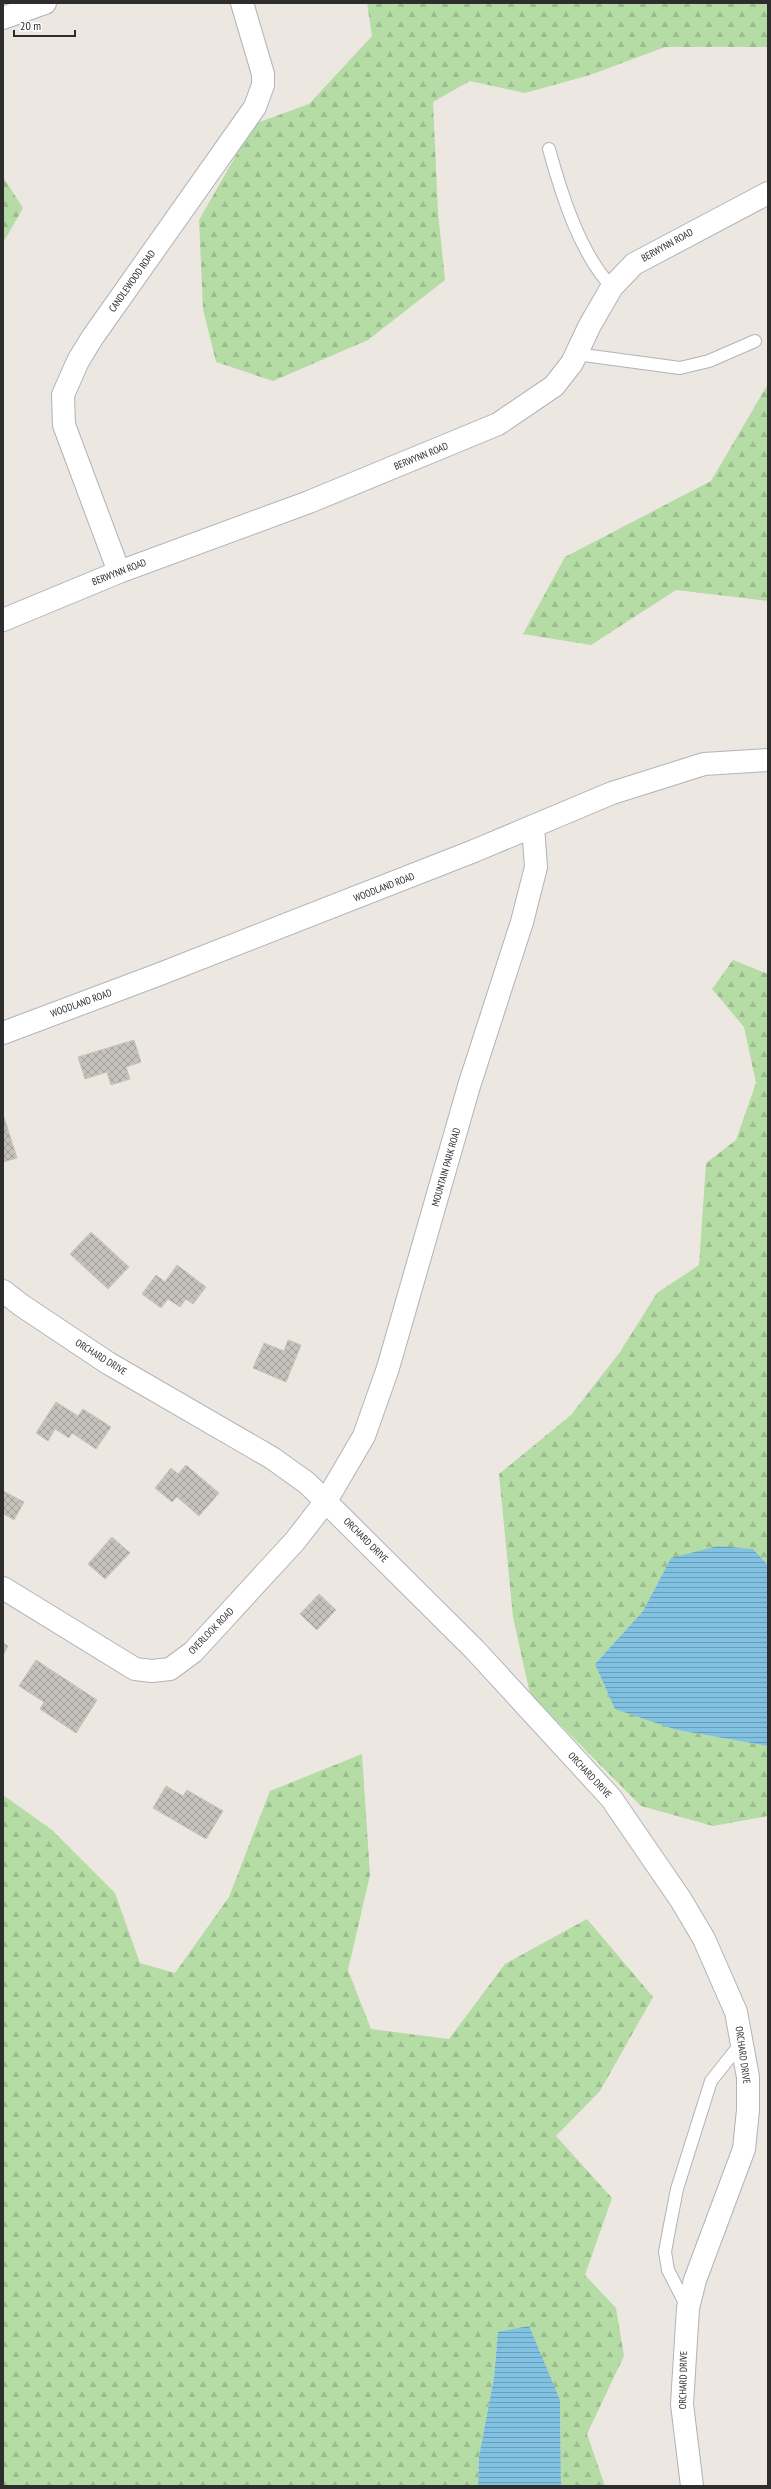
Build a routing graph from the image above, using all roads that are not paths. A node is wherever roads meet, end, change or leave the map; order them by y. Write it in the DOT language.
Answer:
graph roads {
  1 [pos="45,3"];
  2 [pos="242,3"];
  3 [pos="3,18"];
  4 [pos="549,149"];
  5 [pos="768,193"];
  6 [pos="612,287"];
  7 [pos="755,341"];
  8 [pos="576,354"];
  9 [pos="119,572"];
  10 [pos="3,620"];
  11 [pos="768,760"];
  12 [pos="533,826"];
  13 [pos="3,1032"];
  14 [pos="3,1291"];
  15 [pos="326,1501"];
  16 [pos="3,1588"];
  17 [pos="743,2042"];
  18 [pos="688,2308"];
  19 [pos="692,2486"];
  1 -- 3 [label="street"];
  2 -- 9 [label="street, CANDLEWOOD ROAD"];
  4 -- 6 [label="lane"];
  5 -- 6 [label="street, BERWYNN ROAD"];
  6 -- 8 [label="street, BERWYNN ROAD"];
  7 -- 8 [label="lane"];
  8 -- 9 [label="street, BERWYNN ROAD"];
  9 -- 10 [label="street, BERWYNN ROAD"];
  11 -- 12 [label="street, WOODLAND ROAD"];
  12 -- 13 [label="street, WOODLAND ROAD"];
  12 -- 15 [label="street, MOUNTAIN PARK ROAD"];
  14 -- 15 [label="street, ORCHARD DRIVE"];
  15 -- 16 [label="street, OVERLOOK ROAD"];
  15 -- 17 [label="street, ORCHARD DRIVE"];
  17 -- 18 [label="street, ORCHARD DRIVE"];
  17 -- 18 [label="lane"];
  18 -- 19 [label="street, ORCHARD DRIVE"];
}
